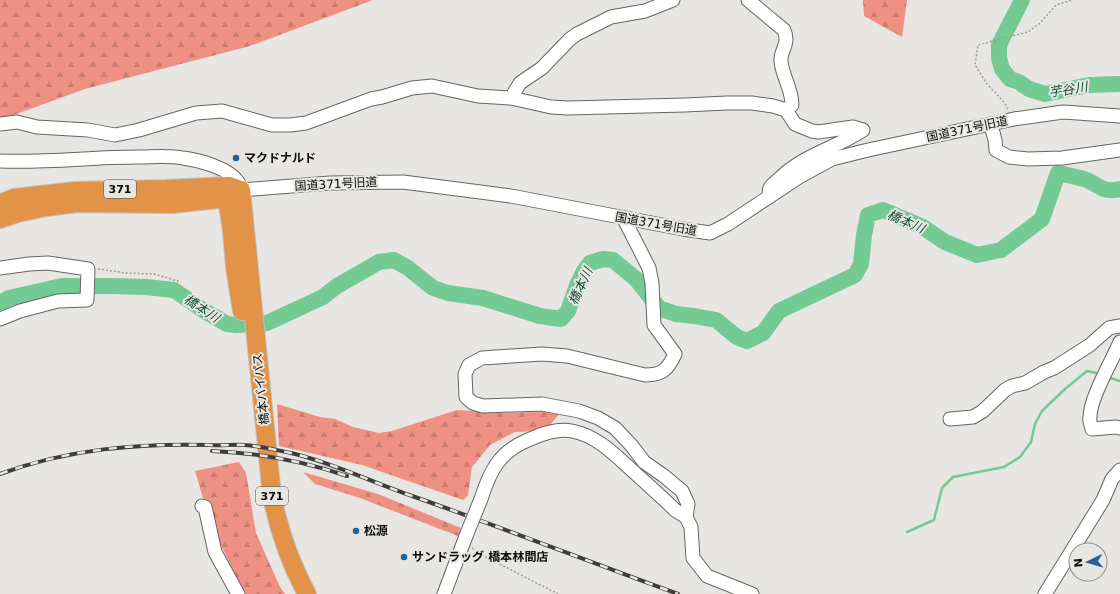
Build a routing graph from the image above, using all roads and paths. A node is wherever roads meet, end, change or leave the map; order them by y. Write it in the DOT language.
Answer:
graph roads {
  1 [pos="673,0"];
  2 [pos="748,0"];
  3 [pos="1072,0"];
  4 [pos="511,98"];
  5 [pos="786,110"];
  6 [pos="1120,116"];
  7 [pos="1014,119"];
  8 [pos="0,124"];
  9 [pos="991,125"];
  10 [pos="1120,150"];
  11 [pos="0,161"];
  12 [pos="233,191"];
  13 [pos="769,197"];
  14 [pos="0,204"];
  15 [pos="0,218"];
  16 [pos="624,219"];
  17 [pos="0,268"];
  18 [pos="88,274"];
  19 [pos="182,282"];
  20 [pos="0,319"];
  21 [pos="1120,326"];
  22 [pos="1120,342"];
  23 [pos="255,392"];
  24 [pos="950,419"];
  25 [pos="1120,428"];
  26 [pos="1120,470"];
  27 [pos="202,506"];
  28 [pos="686,518"];
  29 [pos="465,539"];
  30 [pos="236,593"];
  31 [pos="296,594"];
  32 [pos="307,594"];
  33 [pos="444,594"];
  34 [pos="558,594"];
  35 [pos="752,594"];
  36 [pos="1045,594"];
  1 -- 4 [label="street"];
  2 -- 5 [label="street"];
  3 -- 7 [label="path"];
  4 -- 5 [label="street"];
  4 -- 8 [label="street"];
  5 -- 13 [label="street"];
  6 -- 7 [label="street, 国道371号旧道"];
  7 -- 9 [label="street, 国道371号旧道"];
  9 -- 10 [label="street"];
  9 -- 13 [label="street, 国道371号旧道"];
  11 -- 12 [label="street"];
  12 -- 14 [label="highway, 371"];
  12 -- 15 [label="highway, 371"];
  12 -- 16 [label="street, 国道371号旧道"];
  12 -- 23 [label="highway, 橋本バイパス / 371"];
  13 -- 16 [label="street, 国道371号旧道"];
  16 -- 28 [label="street"];
  17 -- 18 [label="street"];
  18 -- 19 [label="path"];
  18 -- 20 [label="street"];
  21 -- 24 [label="street"];
  22 -- 25 [label="street"];
  23 -- 31 [label="highway, 橋本バイパス / 371"];
  23 -- 32 [label="highway, 橋本バイパス / 371"];
  26 -- 36 [label="street"];
  27 -- 30 [label="street"];
  28 -- 29 [label="street, bridge"];
  28 -- 35 [label="street"];
  29 -- 33 [label="street"];
  29 -- 34 [label="path"];
}
